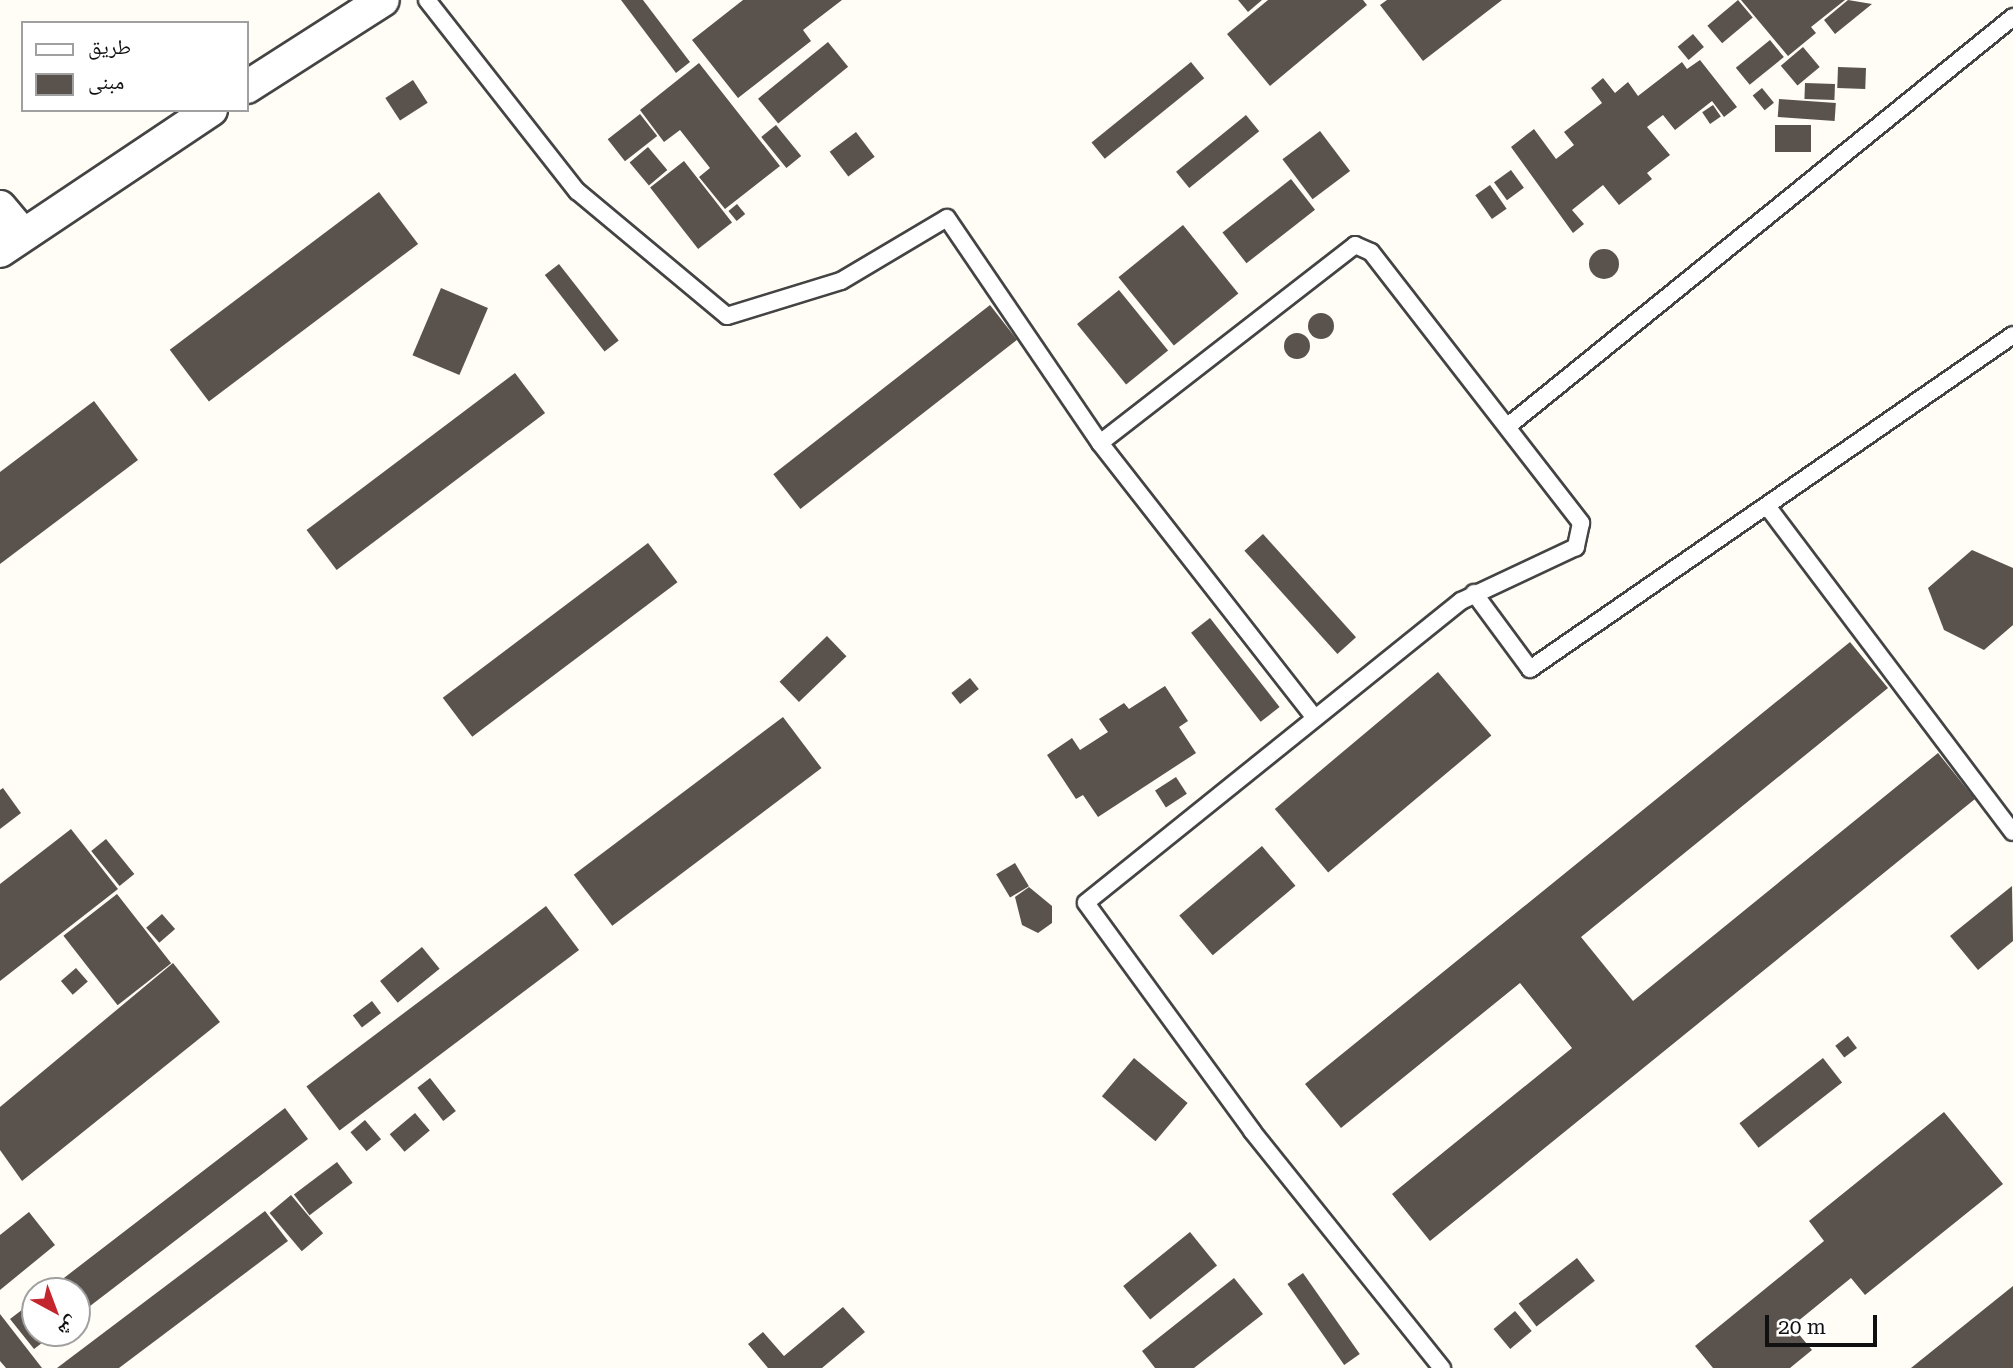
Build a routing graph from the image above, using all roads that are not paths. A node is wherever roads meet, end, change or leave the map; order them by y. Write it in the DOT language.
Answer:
graph roads {
  1 [pos="383,0"];
  2 [pos="427,0"];
  3 [pos="2013,17"];
  4 [pos="248,86"];
  5 [pos="208,112"];
  6 [pos="0,207"];
  7 [pos="12,242"];
  8 [pos="2013,335"];
  9 [pos="1508,426"];
  10 [pos="1100,443"];
  11 [pos="1767,506"];
  12 [pos="1474,593"];
  13 [pos="1313,716"];
  14 [pos="2013,832"];
  15 [pos="1442,1368"];
  1 -- 4 [label="street"];
  2 -- 10 [label="lane"];
  3 -- 9 [label="lane"];
  5 -- 7 [label="street"];
  6 -- 7 [label="street"];
  8 -- 11 [label="lane"];
  9 -- 10 [label="lane"];
  9 -- 12 [label="lane"];
  10 -- 13 [label="lane"];
  11 -- 12 [label="lane"];
  11 -- 14 [label="lane"];
  12 -- 13 [label="lane"];
  13 -- 15 [label="lane"];
}
